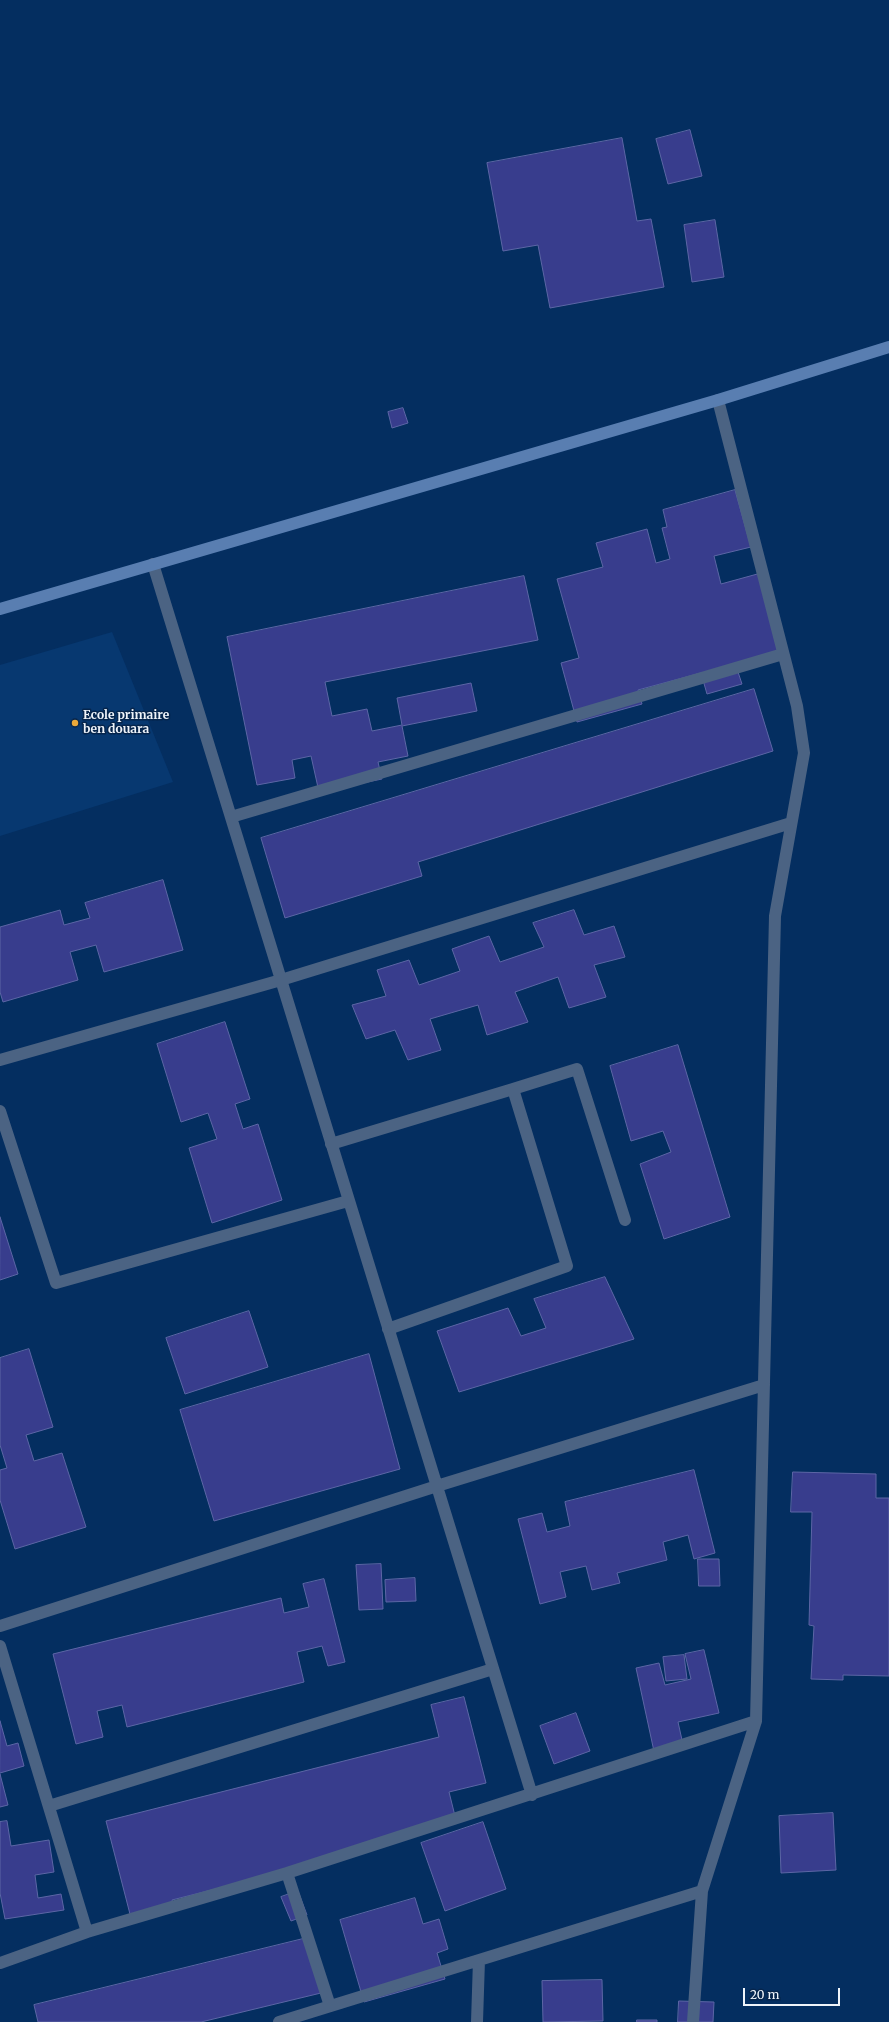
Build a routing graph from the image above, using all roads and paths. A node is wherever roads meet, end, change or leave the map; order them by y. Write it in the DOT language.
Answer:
graph roads {
  1 [pos="889,347"];
  2 [pos="718,400"];
  3 [pos="153,564"];
  4 [pos="0,609"];
  5 [pos="783,654"];
  6 [pos="231,817"];
  7 [pos="791,823"];
  8 [pos="281,980"];
  9 [pos="0,1060"];
  10 [pos="512,1088"];
  11 [pos="0,1111"];
  12 [pos="331,1144"];
  13 [pos="348,1201"];
  14 [pos="625,1220"];
  15 [pos="388,1329"];
  16 [pos="764,1385"];
  17 [pos="437,1486"];
  18 [pos="0,1626"];
  19 [pos="0,1646"];
  20 [pos="493,1670"];
  21 [pos="756,1721"];
  22 [pos="532,1795"];
  23 [pos="48,1806"];
  24 [pos="287,1873"];
  25 [pos="702,1891"];
  26 [pos="87,1932"];
  27 [pos="480,1960"];
  28 [pos="0,1962"];
  29 [pos="330,2006"];
  30 [pos="279,2022"];
  31 [pos="476,2022"];
  32 [pos="693,2022"];
  1 -- 2 [label="main road"];
  2 -- 3 [label="main road"];
  2 -- 5 [label="street"];
  3 -- 4 [label="main road"];
  3 -- 6 [label="street"];
  5 -- 6 [label="street"];
  5 -- 7 [label="street"];
  6 -- 8 [label="street"];
  7 -- 8 [label="street"];
  7 -- 16 [label="street"];
  8 -- 9 [label="street"];
  8 -- 12 [label="street"];
  10 -- 12 [label="street"];
  10 -- 14 [label="street"];
  10 -- 15 [label="street"];
  11 -- 13 [label="street"];
  12 -- 13 [label="street"];
  13 -- 15 [label="street"];
  15 -- 17 [label="street"];
  16 -- 17 [label="street"];
  16 -- 21 [label="street"];
  17 -- 18 [label="street"];
  17 -- 20 [label="street"];
  19 -- 23 [label="street"];
  20 -- 22 [label="street"];
  20 -- 23 [label="street"];
  21 -- 22 [label="street"];
  21 -- 25 [label="street"];
  22 -- 24 [label="street"];
  23 -- 26 [label="street"];
  24 -- 26 [label="street"];
  24 -- 29 [label="street"];
  25 -- 27 [label="street"];
  25 -- 32 [label="street"];
  26 -- 28 [label="street"];
  27 -- 29 [label="street"];
  27 -- 31 [label="street"];
  29 -- 30 [label="street"];
}
